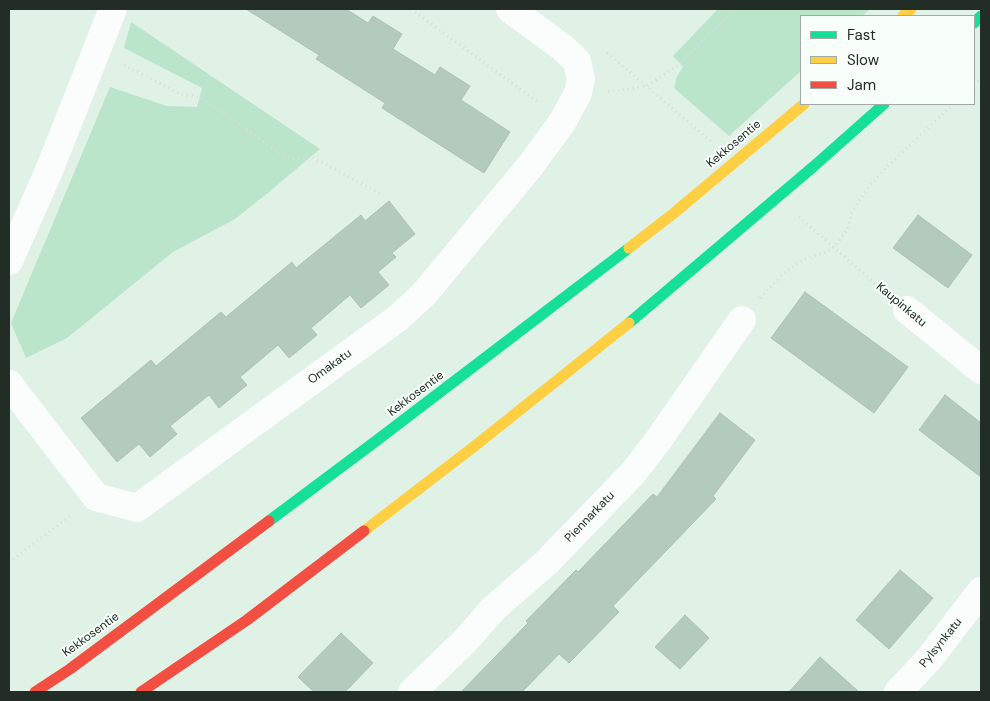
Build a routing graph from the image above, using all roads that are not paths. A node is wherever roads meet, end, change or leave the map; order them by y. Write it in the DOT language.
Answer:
graph roads {
  1 [pos="113,9"];
  2 [pos="510,9"];
  3 [pos="803,105"];
  4 [pos="883,105"];
  5 [pos="9,261"];
  6 [pos="907,310"];
  7 [pos="742,320"];
  8 [pos="981,370"];
  9 [pos="9,384"];
  10 [pos="981,591"];
  11 [pos="35,692"];
  12 [pos="140,692"];
  13 [pos="412,692"];
  14 [pos="898,692"];
  1 -- 5 [label="street"];
  2 -- 9 [label="street, Omakatu"];
  3 -- 11 [label="highway, Kekkosentie"];
  4 -- 12 [label="highway"];
  6 -- 8 [label="street, Kaupinkatu"];
  7 -- 13 [label="street, Piennarkatu"];
  10 -- 14 [label="street, Pylsynkatu"];
}
